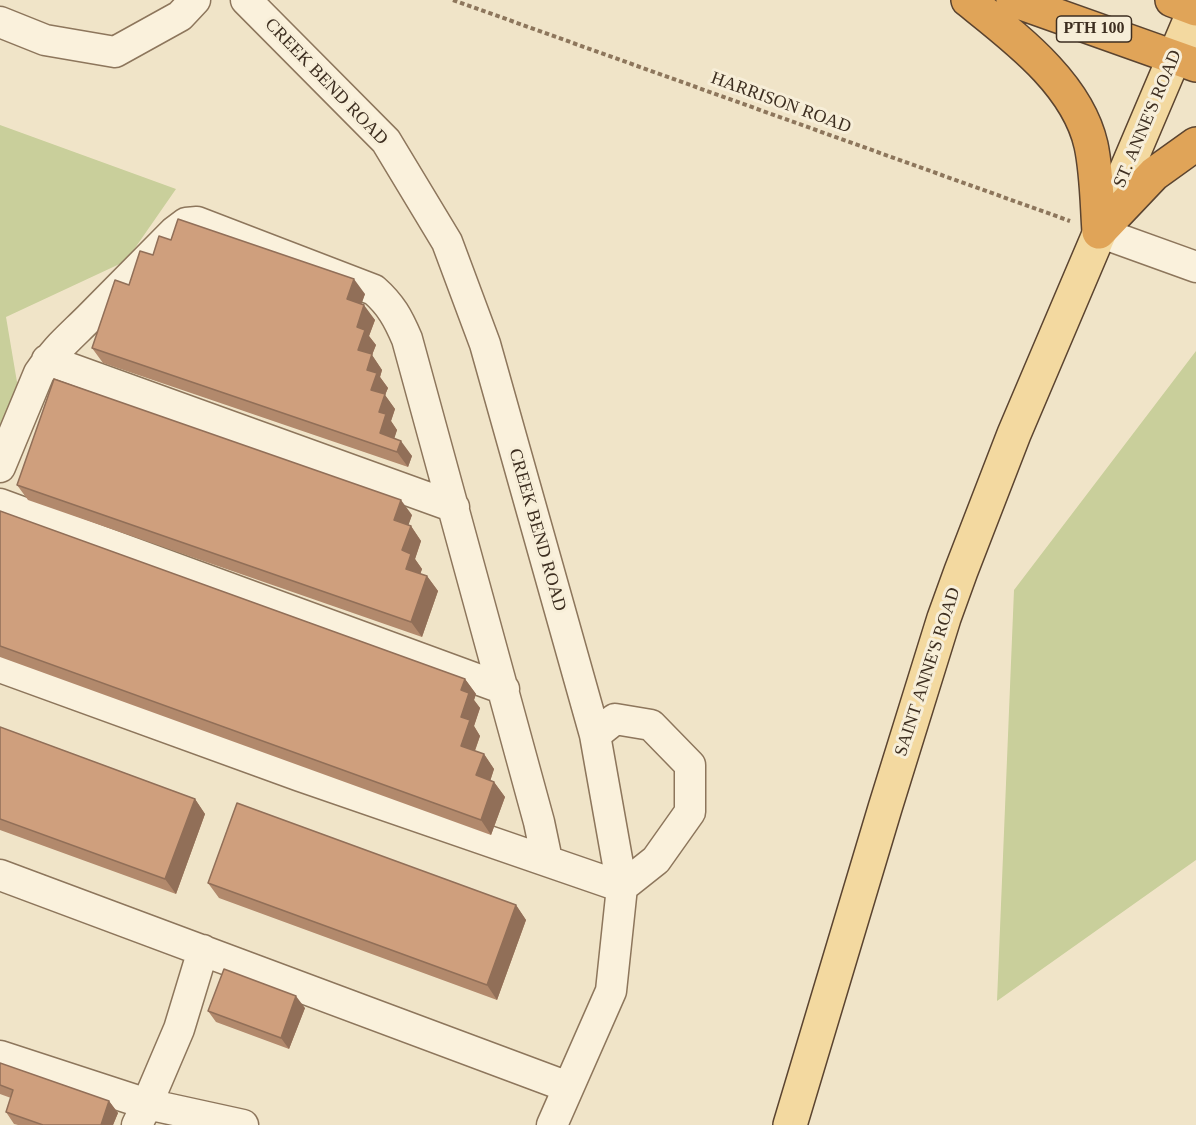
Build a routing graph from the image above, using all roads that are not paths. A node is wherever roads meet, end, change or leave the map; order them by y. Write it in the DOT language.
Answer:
graph roads {
  1 [pos="195,0"];
  2 [pos="246,0"];
  3 [pos="968,0"];
  4 [pos="1013,0"];
  5 [pos="1190,6"];
  6 [pos="0,22"];
  7 [pos="1185,61"];
  8 [pos="1196,144"];
  9 [pos="1099,231"];
  10 [pos="1196,267"];
  11 [pos="47,360"];
  12 [pos="0,467"];
  13 [pos="0,504"];
  14 [pos="454,507"];
  15 [pos="0,667"];
  16 [pos="504,689"];
  17 [pos="595,735"];
  18 [pos="547,860"];
  19 [pos="0,875"];
  20 [pos="622,887"];
  21 [pos="203,950"];
  22 [pos="0,1056"];
  23 [pos="568,1087"];
  24 [pos="142,1115"];
  25 [pos="243,1125"];
  26 [pos="552,1125"];
  27 [pos="790,1125"];
  1 -- 6 [label="street"];
  2 -- 17 [label="street, CREEK BEND ROAD"];
  3 -- 9 [label="highway"];
  4 -- 7 [label="highway, PTH 100"];
  5 -- 7 [label="main road, ST. ANNE'S ROAD"];
  7 -- 9 [label="main road, ST. ANNE'S ROAD"];
  8 -- 9 [label="highway"];
  9 -- 10 [label="street"];
  9 -- 27 [label="main road, SAINT ANNE'S ROAD"];
  11 -- 12 [label="street"];
  11 -- 14 [label="street"];
  11 -- 14 [label="street"];
  13 -- 16 [label="street"];
  14 -- 16 [label="street"];
  15 -- 18 [label="street"];
  16 -- 18 [label="street"];
  17 -- 20 [label="street, CREEK BEND ROAD"];
  17 -- 20 [label="street"];
  18 -- 20 [label="street"];
  19 -- 21 [label="street"];
  20 -- 23 [label="street, CREEK BEND ROAD"];
  21 -- 23 [label="street"];
  21 -- 24 [label="street"];
  22 -- 24 [label="street"];
  23 -- 26 [label="street, CREEK BEND ROAD"];
  24 -- 25 [label="street"];
}
